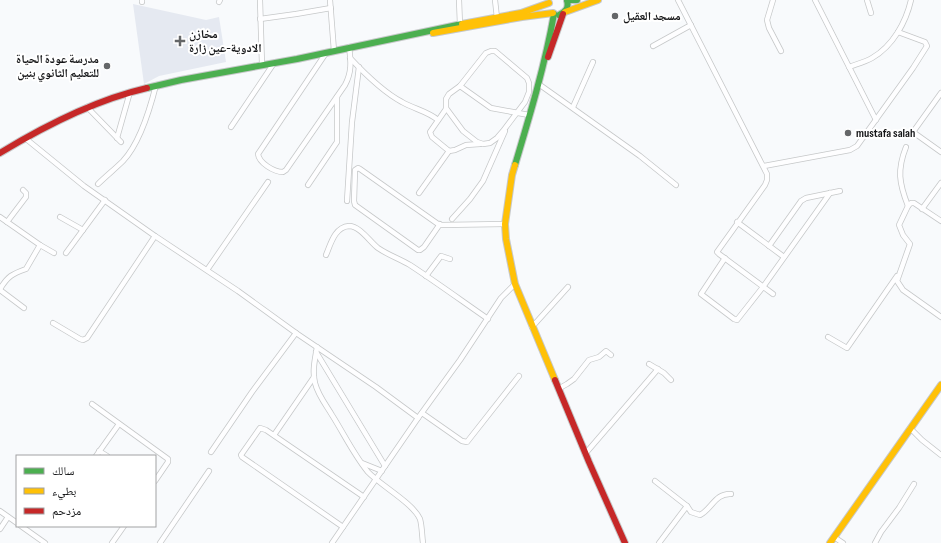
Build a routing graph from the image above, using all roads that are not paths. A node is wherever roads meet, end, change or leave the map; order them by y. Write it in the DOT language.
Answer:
graph roads {
  1 [pos="260,0"];
  2 [pos="330,0"];
  3 [pos="460,0"];
  4 [pos="495,0"];
  5 [pos="542,0"];
  6 [pos="567,0"];
  7 [pos="577,0"];
  8 [pos="598,0"];
  9 [pos="678,0"];
  10 [pos="773,0"];
  11 [pos="815,0"];
  12 [pos="867,0"];
  13 [pos="911,0"];
  14 [pos="549,2"];
  15 [pos="331,8"];
  16 [pos="533,9"];
  17 [pos="564,13"];
  18 [pos="871,13"];
  19 [pos="554,14"];
  20 [pos="496,18"];
  21 [pos="260,19"];
  22 [pos="460,24"];
  23 [pos="691,24"];
  24 [pos="428,32"];
  25 [pos="898,32"];
  26 [pos="652,46"];
  27 [pos="349,47"];
  28 [pos="334,51"];
  29 [pos="781,51"];
  30 [pos="326,53"];
  31 [pos="350,58"];
  32 [pos="593,62"];
  33 [pos="274,63"];
  34 [pos="262,65"];
  35 [pos="359,67"];
  36 [pos="849,67"];
  37 [pos="156,85"];
  38 [pos="540,85"];
  39 [pos="460,86"];
  40 [pos="130,92"];
  41 [pos="941,93"];
  42 [pos="337,97"];
  43 [pos="534,100"];
  44 [pos="87,107"];
  45 [pos="573,107"];
  46 [pos="446,108"];
  47 [pos="516,113"];
  48 [pos="529,115"];
  49 [pos="438,120"];
  50 [pos="876,120"];
  51 [pos="508,124"];
  52 [pos="230,128"];
  53 [pos="25,138"];
  54 [pos="481,144"];
  55 [pos="906,147"];
  56 [pos="449,151"];
  57 [pos="941,152"];
  58 [pos="0,153"];
  59 [pos="764,166"];
  60 [pos="268,182"];
  61 [pos="941,183"];
  62 [pos="98,184"];
  63 [pos="308,185"];
  64 [pos="676,185"];
  65 [pos="24,190"];
  66 [pos="840,191"];
  67 [pos="419,193"];
  68 [pos="830,193"];
  69 [pos="105,200"];
  70 [pos="346,201"];
  71 [pos="908,206"];
  72 [pos="922,209"];
  73 [pos="0,217"];
  74 [pos="60,217"];
  75 [pos="452,219"];
  76 [pos="7,222"];
  77 [pos="737,222"];
  78 [pos="941,222"];
  79 [pos="440,224"];
  80 [pos="505,224"];
  81 [pos="83,230"];
  82 [pos="155,236"];
  83 [pos="40,245"];
  84 [pos="769,246"];
  85 [pos="54,252"];
  86 [pos="66,254"];
  87 [pos="326,255"];
  88 [pos="784,257"];
  89 [pos="724,258"];
  90 [pos="450,259"];
  91 [pos="207,270"];
  92 [pos="899,273"];
  93 [pos="426,276"];
  94 [pos="515,284"];
  95 [pos="568,287"];
  96 [pos="763,287"];
  97 [pos="0,289"];
  98 [pos="773,294"];
  99 [pos="24,308"];
  100 [pos="941,317"];
  101 [pos="488,319"];
  102 [pos="52,323"];
  103 [pos="532,327"];
  104 [pos="296,333"];
  105 [pos="828,337"];
  106 [pos="316,350"];
  107 [pos="610,355"];
  108 [pos="649,364"];
  109 [pos="658,369"];
  110 [pos="519,376"];
  111 [pos="314,377"];
  112 [pos="671,380"];
  113 [pos="941,385"];
  114 [pos="558,388"];
  115 [pos="92,404"];
  116 [pos="420,415"];
  117 [pos="119,424"];
  118 [pos="910,428"];
  119 [pos="274,435"];
  120 [pos="99,451"];
  121 [pos="211,452"];
  122 [pos="585,454"];
  123 [pos="97,455"];
  124 [pos="105,455"];
  125 [pos="941,455"];
  126 [pos="362,463"];
  127 [pos="385,466"];
  128 [pos="209,471"];
  129 [pos="382,471"];
  130 [pos="376,479"];
  131 [pos="156,480"];
  132 [pos="654,480"];
  133 [pos="914,484"];
  134 [pos="731,494"];
  135 [pos="364,497"];
  136 [pos="687,506"];
  137 [pos="0,511"];
  138 [pos="8,517"];
  139 [pos="16,522"];
  140 [pos="22,527"];
  141 [pos="123,527"];
  142 [pos="343,527"];
  143 [pos="0,529"];
  144 [pos="834,537"];
  145 [pos="45,543"];
  146 [pos="112,543"];
  147 [pos="160,543"];
  148 [pos="332,543"];
  149 [pos="424,543"];
  150 [pos="625,543"];
  151 [pos="659,543"];
  152 [pos="830,543"];
  153 [pos="844,543"];
  154 [pos="875,543"];
  1 -- 21 [label="street"];
  2 -- 15 [label="street"];
  3 -- 22 [label="street"];
  4 -- 20 [label="street"];
  5 -- 16 [label="main road"];
  6 -- 7 [label="main road"];
  6 -- 17 [label="main road"];
  8 -- 17 [label="main road"];
  9 -- 23 [label="street"];
  10 -- 29 [label="street"];
  11 -- 36 [label="street"];
  12 -- 18 [label="street"];
  13 -- 25 [label="street"];
  14 -- 16 [label="main road"];
  14 -- 19 [label="main road"];
  15 -- 21 [label="street"];
  15 -- 28 [label="street"];
  16 -- 20 [label="main road"];
  17 -- 19 [label="main road"];
  17 -- 38 [label="main road"];
  19 -- 24 [label="main road"];
  19 -- 43 [label="main road"];
  20 -- 22 [label="main road"];
  21 -- 34 [label="street"];
  22 -- 24 [label="main road"];
  23 -- 26 [label="street"];
  23 -- 59 [label="street"];
  24 -- 27 [label="main road"];
  25 -- 36 [label="street"];
  25 -- 50 [label="street"];
  27 -- 28 [label="main road"];
  27 -- 31 [label="street"];
  28 -- 30 [label="main road"];
  30 -- 33 [label="main road"];
  30 -- 42 [label="street"];
  31 -- 35 [label="street"];
  31 -- 42 [label="street"];
  32 -- 45 [label="street"];
  33 -- 34 [label="main road"];
  33 -- 52 [label="street"];
  34 -- 37 [label="main road"];
  35 -- 49 [label="street"];
  35 -- 70 [label="street"];
  36 -- 50 [label="street"];
  37 -- 40 [label="main road"];
  37 -- 62 [label="street"];
  38 -- 43 [label="main road"];
  38 -- 45 [label="street"];
  39 -- 46 [label="street"];
  39 -- 47 [label="street"];
  39 -- 47 [label="street"];
  40 -- 44 [label="main road"];
  40 -- 44 [label="street"];
  41 -- 57 [label="street"];
  42 -- 63 [label="street"];
  43 -- 48 [label="main road"];
  44 -- 53 [label="main road"];
  45 -- 64 [label="street"];
  46 -- 49 [label="street"];
  46 -- 54 [label="street"];
  47 -- 48 [label="street"];
  47 -- 51 [label="street"];
  48 -- 80 [label="main road"];
  49 -- 56 [label="street"];
  50 -- 59 [label="street"];
  51 -- 54 [label="street"];
  51 -- 75 [label="street"];
  53 -- 58 [label="main road"];
  53 -- 69 [label="street"];
  54 -- 56 [label="street"];
  55 -- 71 [label="street"];
  56 -- 67 [label="street"];
  59 -- 77 [label="street"];
  60 -- 91 [label="street"];
  61 -- 72 [label="street"];
  65 -- 76 [label="street"];
  66 -- 68 [label="street"];
  68 -- 84 [label="street"];
  68 -- 88 [label="street"];
  69 -- 81 [label="street"];
  69 -- 82 [label="street"];
  71 -- 72 [label="street"];
  71 -- 92 [label="street"];
  72 -- 78 [label="street"];
  73 -- 76 [label="street"];
  74 -- 81 [label="street"];
  76 -- 83 [label="street"];
  77 -- 84 [label="street"];
  77 -- 89 [label="street"];
  79 -- 79 [label="street"];
  79 -- 80 [label="street"];
  80 -- 94 [label="main road"];
  81 -- 86 [label="street"];
  82 -- 91 [label="street"];
  82 -- 102 [label="street"];
  83 -- 85 [label="street"];
  83 -- 97 [label="street"];
  84 -- 88 [label="street"];
  87 -- 93 [label="street"];
  88 -- 96 [label="street"];
  89 -- 96 [label="street"];
  89 -- 96 [label="street"];
  90 -- 93 [label="street"];
  91 -- 104 [label="street"];
  92 -- 100 [label="street"];
  92 -- 105 [label="street"];
  93 -- 101 [label="street"];
  94 -- 101 [label="street"];
  94 -- 103 [label="main road"];
  95 -- 103 [label="street"];
  96 -- 98 [label="street"];
  97 -- 99 [label="street"];
  101 -- 116 [label="street"];
  103 -- 114 [label="main road"];
  104 -- 106 [label="street"];
  104 -- 121 [label="street"];
  106 -- 111 [label="street"];
  106 -- 116 [label="street"];
  106 -- 127 [label="street"];
  107 -- 114 [label="street"];
  108 -- 109 [label="street"];
  109 -- 112 [label="street"];
  109 -- 122 [label="street"];
  110 -- 116 [label="street"];
  111 -- 119 [label="street"];
  111 -- 126 [label="street"];
  113 -- 118 [label="main road"];
  114 -- 122 [label="main road"];
  115 -- 117 [label="street"];
  116 -- 127 [label="street"];
  117 -- 120 [label="street"];
  117 -- 131 [label="street"];
  118 -- 125 [label="street"];
  118 -- 144 [label="main road"];
  119 -- 135 [label="street"];
  119 -- 142 [label="street"];
  120 -- 123 [label="street"];
  120 -- 124 [label="street"];
  122 -- 150 [label="main road"];
  126 -- 129 [label="street"];
  126 -- 130 [label="street"];
  127 -- 129 [label="street"];
  128 -- 147 [label="street"];
  129 -- 130 [label="street"];
  130 -- 135 [label="street"];
  130 -- 149 [label="street"];
  132 -- 136 [label="street"];
  133 -- 154 [label="street"];
  134 -- 136 [label="street"];
  135 -- 142 [label="street"];
  136 -- 151 [label="street"];
  137 -- 138 [label="street"];
  138 -- 139 [label="street"];
  138 -- 143 [label="street"];
  140 -- 145 [label="street"];
  141 -- 146 [label="street"];
  142 -- 148 [label="street"];
  144 -- 152 [label="main road"];
  144 -- 153 [label="street"];
}
